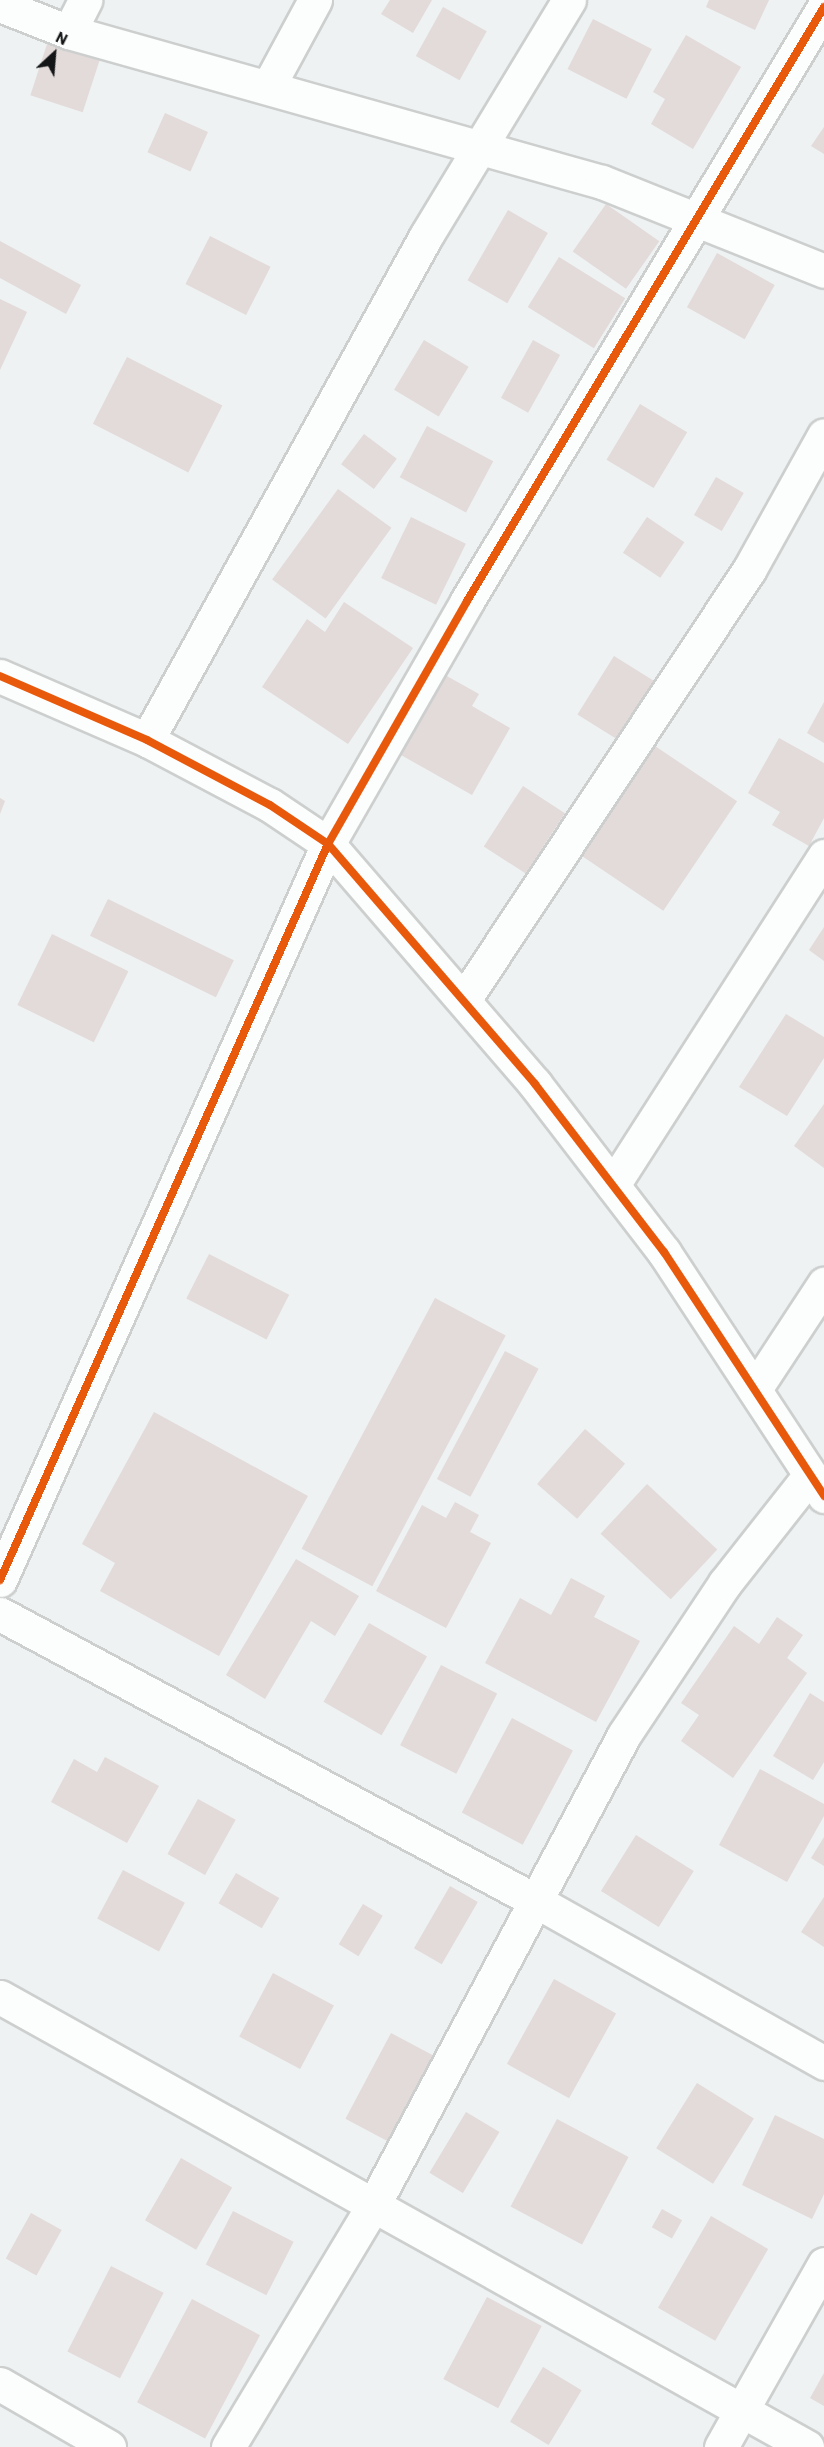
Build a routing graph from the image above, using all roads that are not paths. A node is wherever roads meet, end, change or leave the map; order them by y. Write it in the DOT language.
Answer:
graph roads {
  1 [pos="85,0"];
  2 [pos="315,0"];
  3 [pos="569,0"];
  4 [pos="0,5"];
  5 [pos="824,7"];
  6 [pos="69,32"];
  7 [pos="268,87"];
  8 [pos="482,145"];
  9 [pos="695,220"];
  10 [pos="824,271"];
  11 [pos="824,435"];
  12 [pos="0,676"];
  13 [pos="147,740"];
  14 [pos="328,844"];
  15 [pos="824,856"];
  16 [pos="465,998"];
  17 [pos="614,1185"];
  18 [pos="824,1284"];
  19 [pos="755,1389"];
  20 [pos="817,1486"];
  21 [pos="0,1580"];
  22 [pos="0,1614"];
  23 [pos="534,1900"];
  24 [pos="0,1997"];
  25 [pos="824,2063"];
  26 [pos="374,2204"];
  27 [pos="824,2264"];
  28 [pos="0,2384"];
  29 [pos="742,2408"];
  30 [pos="109,2447"];
  31 [pos="228,2447"];
  32 [pos="721,2447"];
  33 [pos="807,2447"];
  1 -- 6 [label="street"];
  2 -- 7 [label="street"];
  3 -- 8 [label="street"];
  4 -- 6 [label="street"];
  5 -- 9 [label="street"];
  6 -- 7 [label="street"];
  7 -- 8 [label="street"];
  8 -- 9 [label="street"];
  8 -- 13 [label="street"];
  9 -- 10 [label="street"];
  9 -- 14 [label="street"];
  11 -- 16 [label="street"];
  12 -- 13 [label="street"];
  13 -- 14 [label="street"];
  14 -- 16 [label="street"];
  14 -- 21 [label="street"];
  15 -- 17 [label="street"];
  16 -- 17 [label="street"];
  17 -- 19 [label="street"];
  18 -- 19 [label="street"];
  19 -- 20 [label="street"];
  20 -- 23 [label="street"];
  22 -- 23 [label="street"];
  23 -- 25 [label="street"];
  23 -- 26 [label="street"];
  24 -- 26 [label="street"];
  26 -- 29 [label="street"];
  26 -- 31 [label="street"];
  27 -- 29 [label="street"];
  28 -- 30 [label="street"];
  29 -- 32 [label="street"];
  29 -- 33 [label="street"];
}
